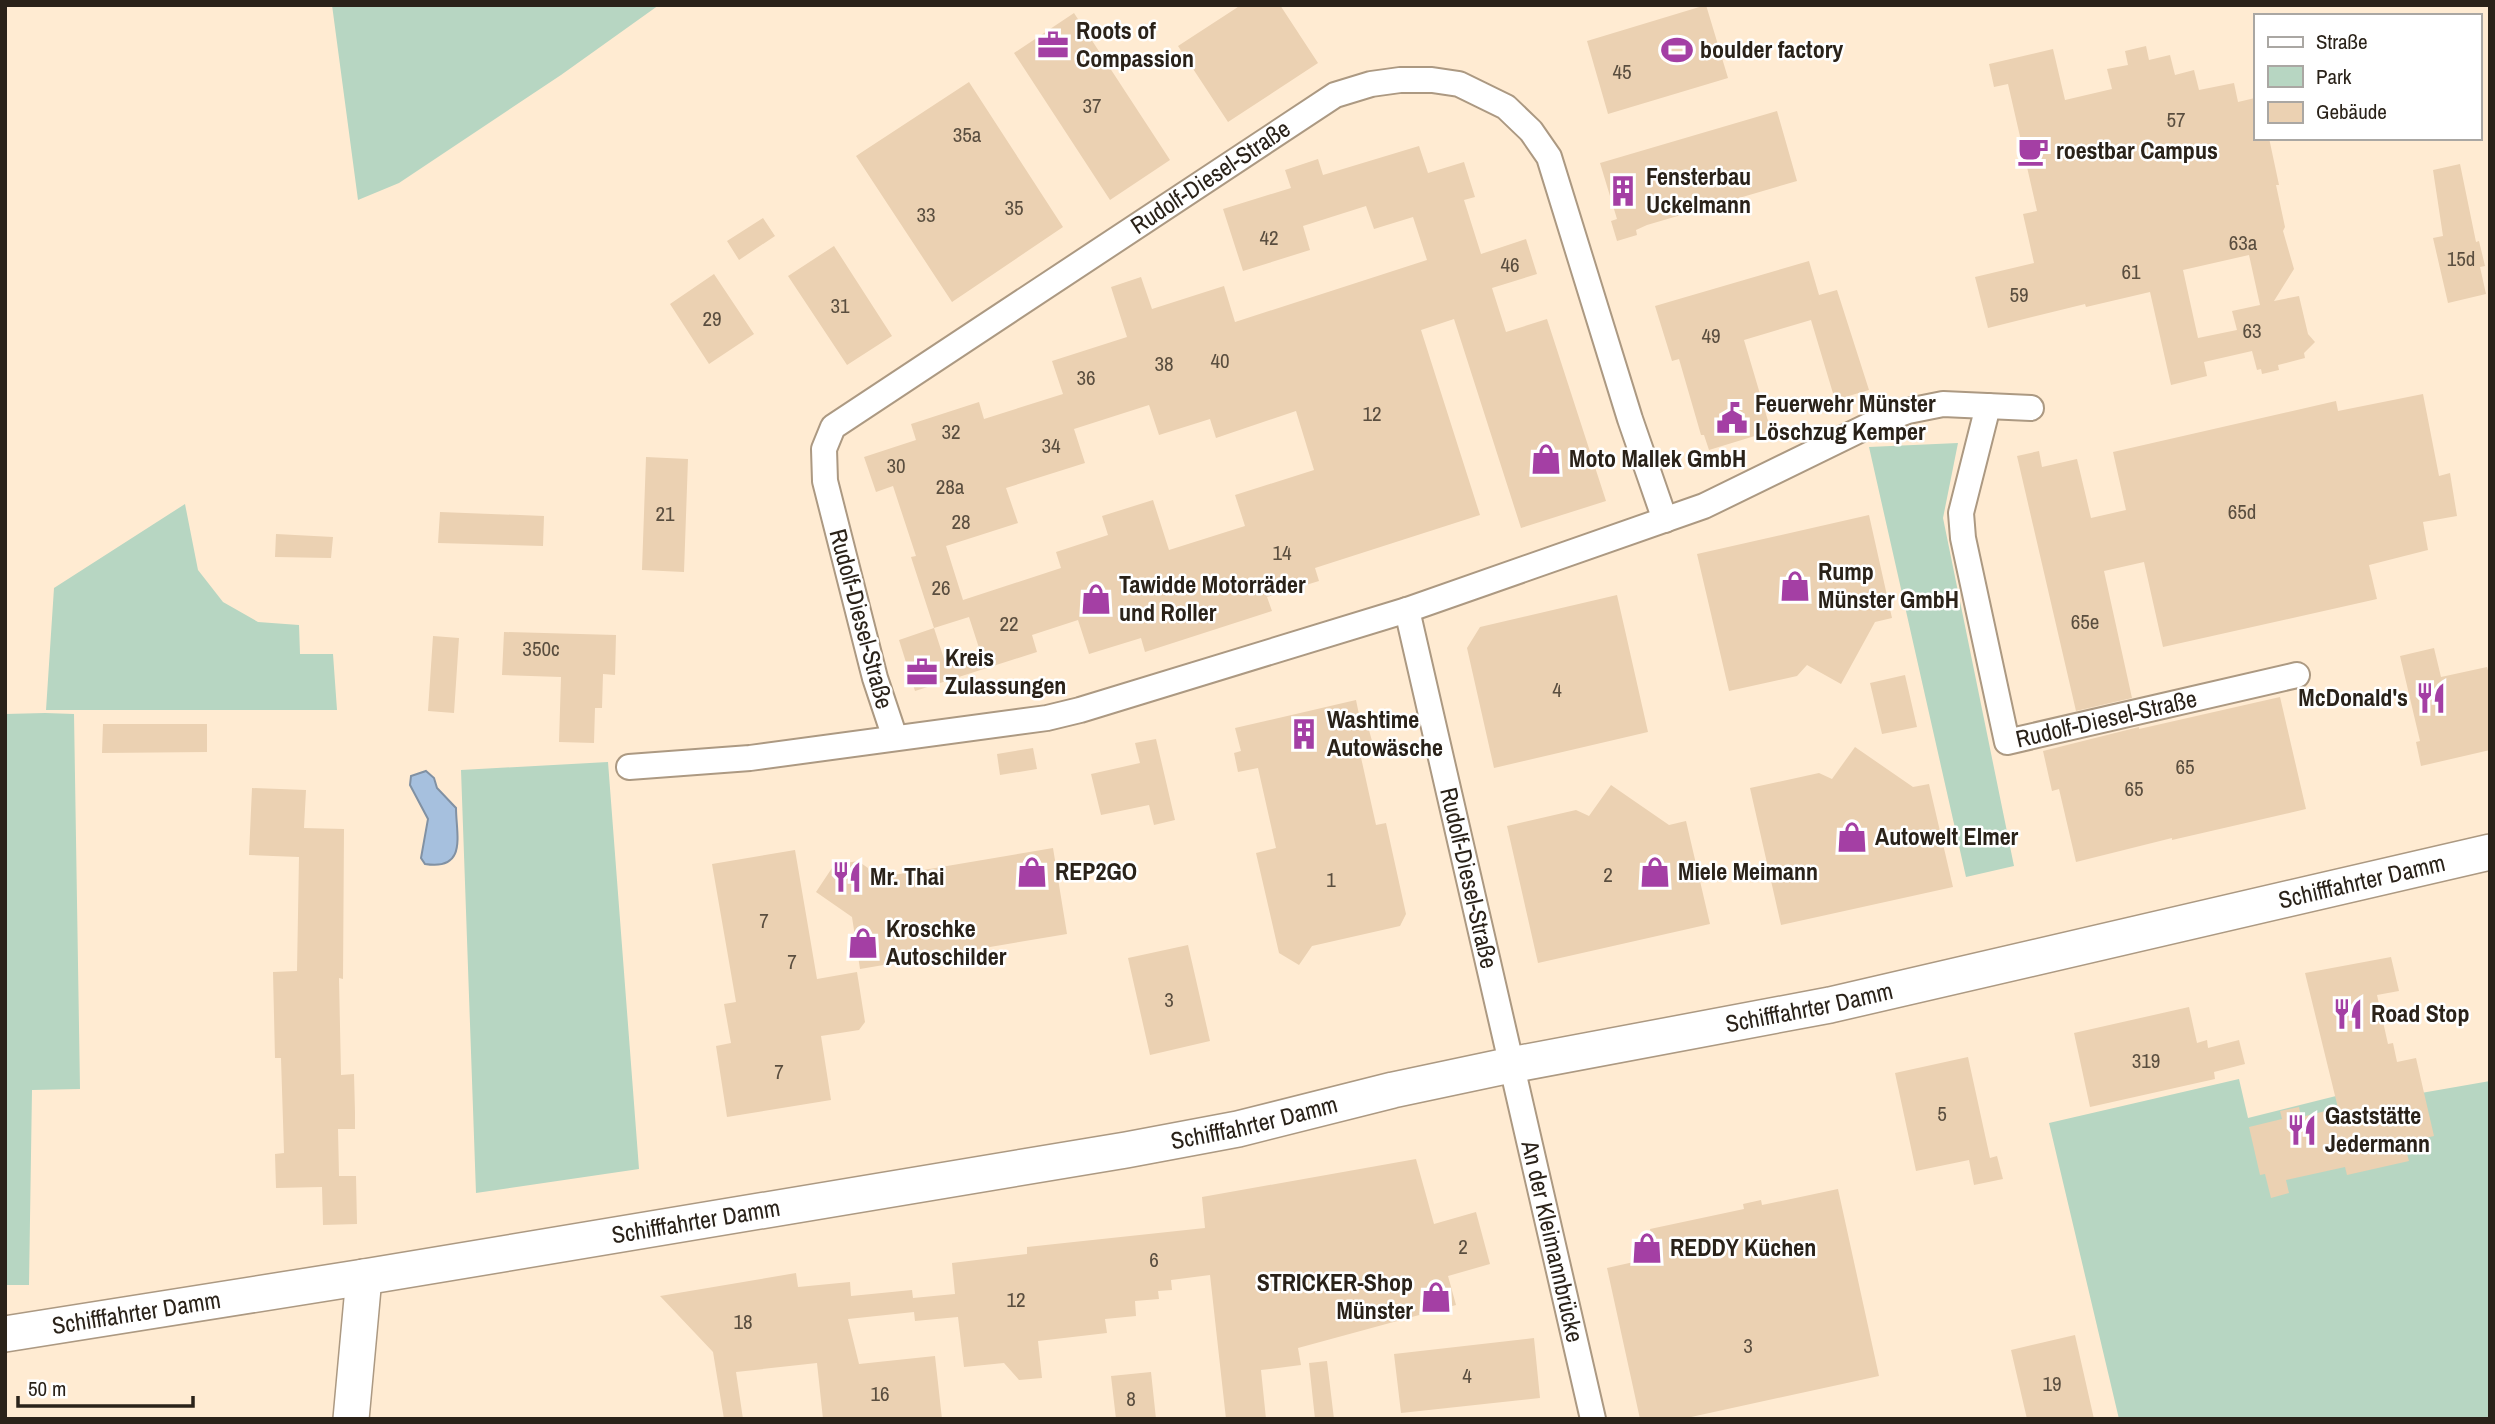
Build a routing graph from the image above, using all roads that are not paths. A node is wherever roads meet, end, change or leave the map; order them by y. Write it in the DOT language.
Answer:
graph roads {
  1 [pos="1988,406"];
  2 [pos="2031,408"];
  3 [pos="1665,520"];
  4 [pos="1407,610"];
  5 [pos="2297,675"];
  6 [pos="895,738"];
  7 [pos="629,767"];
  8 [pos="2490,852"];
  9 [pos="1511,1065"];
  10 [pos="364,1277"];
  11 [pos="5,1334"];
  12 [pos="351,1419"];
  13 [pos="1593,1419"];
  1 -- 2 [label="street, Rudolf-Diesel-Straße"];
  1 -- 3 [label="street, Rudolf-Diesel-Straße"];
  1 -- 5 [label="street, Rudolf-Diesel-Straße"];
  3 -- 4 [label="street, Rudolf-Diesel-Straße"];
  3 -- 6 [label="street, Rudolf-Diesel-Straße"];
  4 -- 6 [label="street, Rudolf-Diesel-Straße"];
  4 -- 9 [label="street, Rudolf-Diesel-Straße"];
  6 -- 7 [label="street, Rudolf-Diesel-Straße"];
  8 -- 9 [label="main road, Schifffahrter Damm"];
  9 -- 10 [label="main road, Schifffahrter Damm"];
  9 -- 13 [label="street, An der Kleimannbrücke"];
  10 -- 11 [label="main road, Schifffahrter Damm"];
  10 -- 12 [label="main road"];
}
